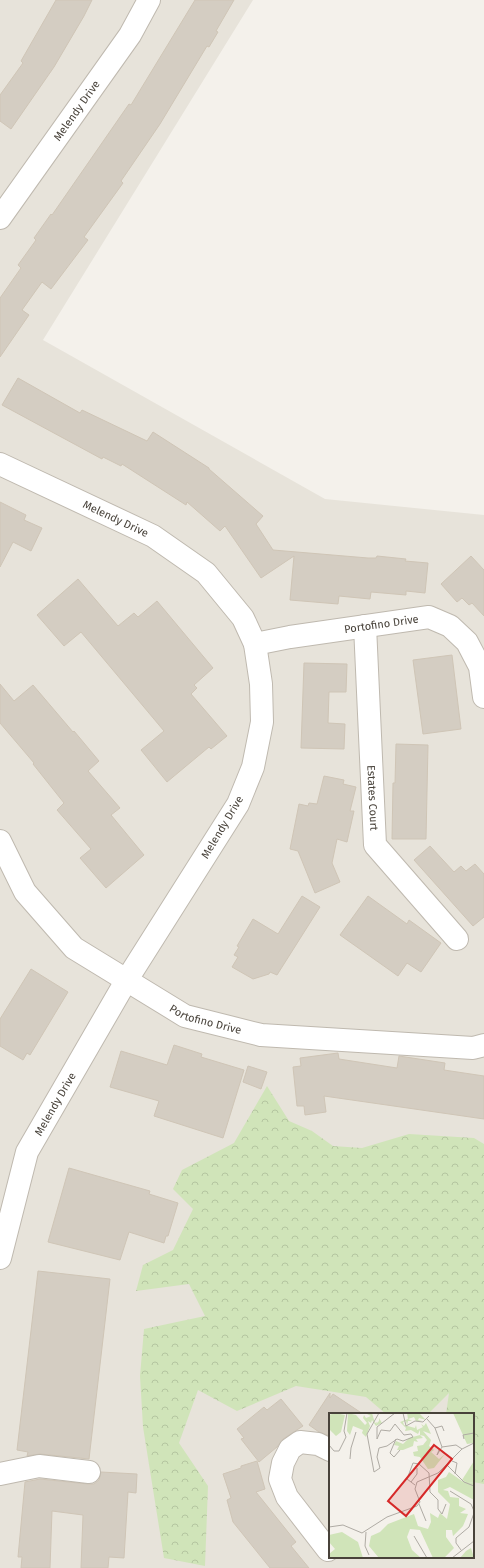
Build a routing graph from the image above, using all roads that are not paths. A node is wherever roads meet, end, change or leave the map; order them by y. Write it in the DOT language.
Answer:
graph roads {
  1 [pos="149,0"];
  2 [pos="0,218"];
  3 [pos="0,464"];
  4 [pos="365,626"];
  5 [pos="255,644"];
  6 [pos="484,697"];
  7 [pos="0,841"];
  8 [pos="457,939"];
  9 [pos="126,981"];
  10 [pos="484,1045"];
  11 [pos="0,1258"];
  12 [pos="329,1450"];
  13 [pos="89,1472"];
  14 [pos="0,1474"];
  15 [pos="328,1553"];
  1 -- 2 [label="street, Melendy Drive"];
  3 -- 5 [label="street, Melendy Drive"];
  4 -- 5 [label="street, Portofino Drive"];
  4 -- 6 [label="street, Portofino Drive"];
  4 -- 8 [label="street, Estates Court"];
  5 -- 9 [label="street, Melendy Drive"];
  7 -- 9 [label="street, Portofino Drive"];
  9 -- 10 [label="street, Portofino Drive"];
  9 -- 11 [label="street, Melendy Drive"];
  12 -- 15 [label="street"];
  13 -- 14 [label="street"];
}
